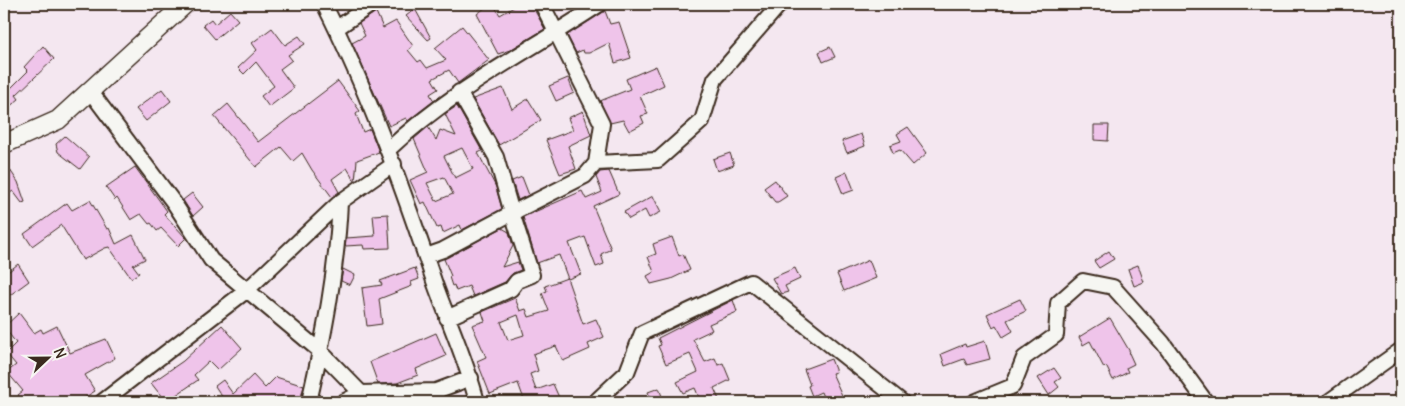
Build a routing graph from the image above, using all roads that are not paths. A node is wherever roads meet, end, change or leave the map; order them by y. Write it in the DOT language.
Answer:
graph roads {
  1 [pos="184,4"];
  2 [pos="324,4"];
  3 [pos="372,4"];
  4 [pos="542,4"];
  5 [pos="600,4"];
  6 [pos="780,4"];
  7 [pos="337,28"];
  8 [pos="555,32"];
  9 [pos="90,91"];
  10 [pos="459,92"];
  11 [pos="4,143"];
  12 [pos="388,150"];
  13 [pos="596,163"];
  14 [pos="394,164"];
  15 [pos="340,202"];
  16 [pos="512,213"];
  17 [pos="426,256"];
  18 [pos="246,291"];
  19 [pos="447,318"];
  20 [pos="1401,350"];
  21 [pos="321,352"];
  22 [pos="471,378"];
  23 [pos="361,394"];
  24 [pos="437,397"];
  25 [pos="102,402"];
  26 [pos="309,402"];
  27 [pos="343,402"];
  28 [pos="477,402"];
  29 [pos="595,402"];
  30 [pos="902,402"];
  31 [pos="974,402"];
  32 [pos="1206,402"];
  33 [pos="1328,402"];
  1 -- 9 [label="main road"];
  2 -- 7 [label="street"];
  3 -- 7 [label="street"];
  4 -- 8 [label="street"];
  5 -- 8 [label="street"];
  6 -- 13 [label="street"];
  7 -- 12 [label="street"];
  8 -- 10 [label="street"];
  8 -- 13 [label="street"];
  9 -- 11 [label="main road"];
  9 -- 18 [label="street"];
  10 -- 12 [label="street"];
  10 -- 16 [label="street"];
  12 -- 14 [label="street"];
  13 -- 16 [label="street"];
  14 -- 15 [label="street"];
  14 -- 17 [label="street"];
  15 -- 18 [label="street"];
  15 -- 21 [label="street"];
  16 -- 17 [label="street"];
  16 -- 19 [label="street"];
  17 -- 19 [label="street"];
  18 -- 21 [label="street"];
  18 -- 25 [label="street"];
  19 -- 22 [label="street"];
  20 -- 33 [label="street"];
  21 -- 23 [label="street"];
  21 -- 26 [label="street"];
  22 -- 24 [label="street"];
  22 -- 28 [label="street"];
  23 -- 24 [label="street"];
  23 -- 27 [label="street"];
  29 -- 30 [label="street"];
  31 -- 32 [label="street"];
}
